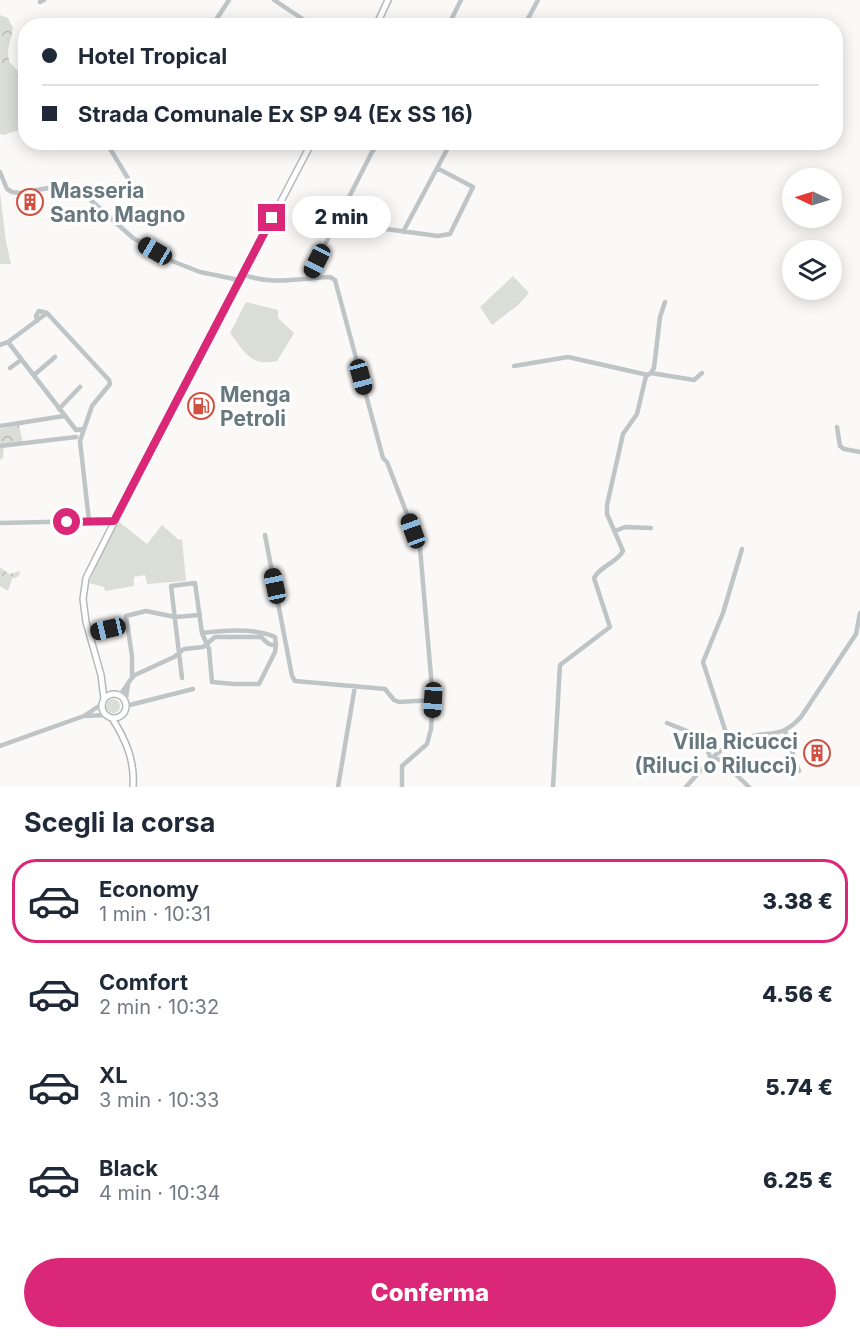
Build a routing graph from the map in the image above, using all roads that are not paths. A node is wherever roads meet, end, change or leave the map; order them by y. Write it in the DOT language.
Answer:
graph roads {
  1 [pos="229,0"];
  2 [pos="274,0"];
  3 [pos="388,0"];
  4 [pos="461,0"];
  5 [pos="538,0"];
  6 [pos="217,18"];
  7 [pos="301,18"];
  8 [pos="378,18"];
  9 [pos="452,18"];
  10 [pos="528,18"];
  11 [pos="111,150"];
  12 [pos="308,150"];
  13 [pos="374,150"];
  14 [pos="447,150"];
  15 [pos="437,168"];
  16 [pos="0,172"];
  17 [pos="92,201"];
  18 [pos="342,212"];
  19 [pos="403,232"];
  20 [pos="241,277"];
  21 [pos="308,278"];
  22 [pos="665,302"];
  23 [pos="8,342"];
  24 [pos="0,345"];
  25 [pos="55,357"];
  26 [pos="21,360"];
  27 [pos="514,366"];
  28 [pos="10,368"];
  29 [pos="702,373"];
  30 [pos="650,374"];
  31 [pos="34,375"];
  32 [pos="80,387"];
  33 [pos="59,409"];
  34 [pos="63,416"];
  35 [pos="0,426"];
  36 [pos="837,427"];
  37 [pos="83,429"];
  38 [pos="76,430"];
  39 [pos="78,439"];
  40 [pos="0,446"];
  41 [pos="860,452"];
  42 [pos="89,521"];
  43 [pos="114,521"];
  44 [pos="0,524"];
  45 [pos="651,528"];
  46 [pos="615,531"];
  47 [pos="265,535"];
  48 [pos="742,549"];
  49 [pos="860,613"];
  50 [pos="200,615"];
  51 [pos="175,618"];
  52 [pos="127,624"];
  53 [pos="89,633"];
  54 [pos="202,633"];
  55 [pos="858,634"];
  56 [pos="206,644"];
  57 [pos="276,645"];
  58 [pos="179,652"];
  59 [pos="101,675"];
  60 [pos="182,678"];
  61 [pos="130,680"];
  62 [pos="355,686"];
  63 [pos="193,689"];
  64 [pos="116,695"];
  65 [pos="433,700"];
  66 [pos="103,702"];
  67 [pos="126,705"];
  68 [pos="105,715"];
  69 [pos="84,716"];
  70 [pos="121,716"];
  71 [pos="112,718"];
  72 [pos="667,723"];
  73 [pos="785,731"];
  74 [pos="122,735"];
  75 [pos="730,745"];
  76 [pos="0,746"];
  77 [pos="712,758"];
  78 [pos="799,771"];
  79 [pos="133,787"];
  80 [pos="338,787"];
  81 [pos="402,787"];
  82 [pos="553,787"];
  83 [pos="686,787"];
  84 [pos="749,787"];
  1 -- 6 [label="street"];
  2 -- 7 [label="street"];
  3 -- 8 [label="main road"];
  4 -- 9 [label="street"];
  5 -- 10 [label="street"];
  11 -- 17 [label="street"];
  12 -- 20 [label="main road"];
  13 -- 18 [label="street"];
  14 -- 15 [label="street"];
  15 -- 19 [label="street"];
  15 -- 19 [label="street"];
  16 -- 17 [label="street"];
  17 -- 20 [label="street"];
  18 -- 19 [label="street"];
  18 -- 21 [label="street"];
  20 -- 21 [label="street"];
  20 -- 43 [label="main road"];
  21 -- 65 [label="street"];
  22 -- 30 [label="street"];
  23 -- 24 [label="street"];
  23 -- 26 [label="street"];
  23 -- 37 [label="street"];
  25 -- 31 [label="street"];
  26 -- 28 [label="street"];
  26 -- 31 [label="street"];
  27 -- 30 [label="street"];
  29 -- 30 [label="street"];
  30 -- 46 [label="street"];
  31 -- 33 [label="street"];
  32 -- 33 [label="street"];
  33 -- 34 [label="street"];
  34 -- 35 [label="street"];
  34 -- 38 [label="street"];
  36 -- 41 [label="street"];
  37 -- 38 [label="street"];
  37 -- 39 [label="street"];
  38 -- 39 [label="street"];
  39 -- 40 [label="street"];
  39 -- 42 [label="street"];
  42 -- 43 [label="street"];
  42 -- 44 [label="street"];
  43 -- 53 [label="main road"];
  45 -- 46 [label="street"];
  46 -- 82 [label="street"];
  47 -- 62 [label="street"];
  48 -- 75 [label="street"];
  49 -- 55 [label="street"];
  50 -- 51 [label="street"];
  50 -- 51 [label="street"];
  50 -- 54 [label="street"];
  51 -- 52 [label="street"];
  51 -- 58 [label="street"];
  52 -- 53 [label="street"];
  52 -- 61 [label="street"];
  53 -- 59 [label="main road"];
  54 -- 56 [label="street"];
  54 -- 57 [label="street"];
  55 -- 73 [label="street"];
  56 -- 57 [label="street"];
  56 -- 57 [label="street"];
  56 -- 58 [label="street"];
  58 -- 60 [label="street"];
  58 -- 61 [label="street"];
  59 -- 64 [label="main road"];
  59 -- 66 [label="main road"];
  61 -- 64 [label="street"];
  61 -- 67 [label="street"];
  62 -- 65 [label="street"];
  62 -- 80 [label="street"];
  63 -- 67 [label="street"];
  64 -- 66 [label="main road"];
  64 -- 67 [label="main road"];
  65 -- 81 [label="street"];
  66 -- 68 [label="main road"];
  66 -- 69 [label="street"];
  67 -- 70 [label="main road"];
  68 -- 69 [label="street"];
  68 -- 71 [label="main road"];
  69 -- 76 [label="street"];
  70 -- 71 [label="main road"];
  70 -- 74 [label="main road"];
  71 -- 74 [label="main road"];
  72 -- 77 [label="street"];
  73 -- 75 [label="street"];
  73 -- 78 [label="street"];
  74 -- 79 [label="main road"];
  75 -- 77 [label="street"];
  77 -- 83 [label="street"];
  77 -- 84 [label="street"];
}
